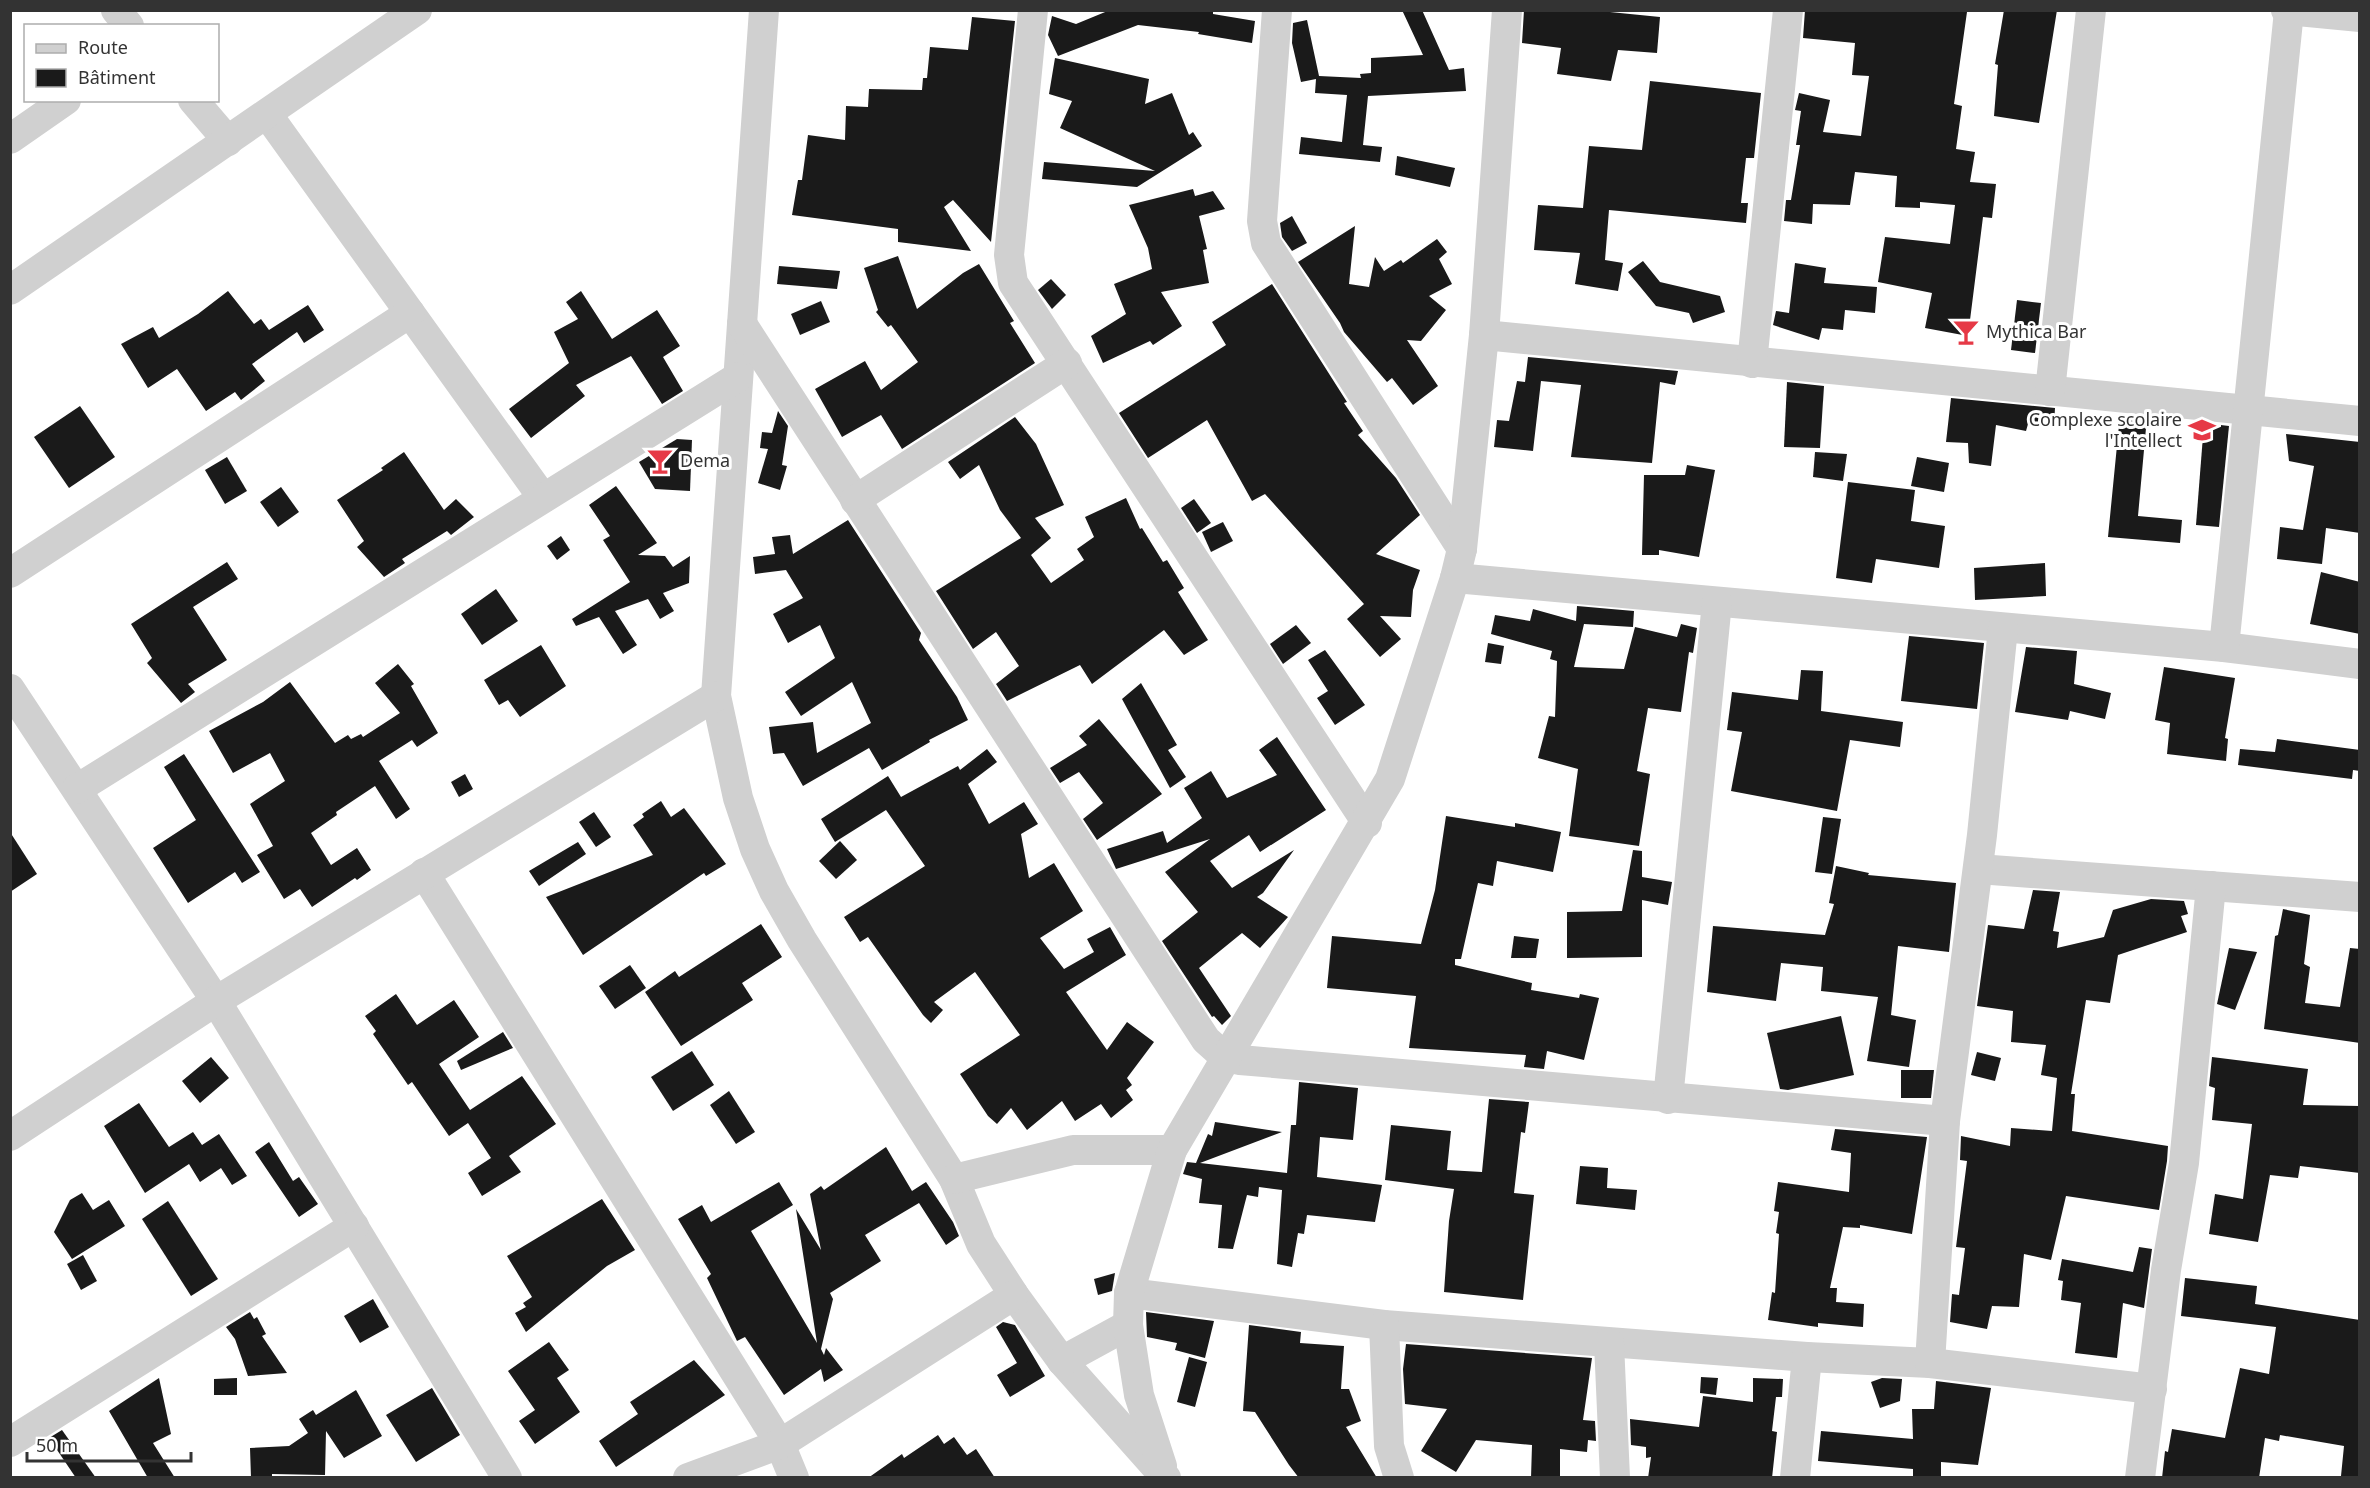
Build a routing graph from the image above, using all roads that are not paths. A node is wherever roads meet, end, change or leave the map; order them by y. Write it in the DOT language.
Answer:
graph roads {
  1 [pos="116,10"];
  2 [pos="417,10"];
  3 [pos="764,10"];
  4 [pos="1033,10"];
  5 [pos="1277,10"];
  6 [pos="1507,10"];
  7 [pos="1788,10"];
  8 [pos="2091,10"];
  9 [pos="2288,11"];
  10 [pos="2360,17"];
  11 [pos="127,24"];
  12 [pos="63,102"];
  13 [pos="196,102"];
  14 [pos="267,114"];
  15 [pos="10,139"];
  16 [pos="228,141"];
  17 [pos="10,290"];
  18 [pos="410,313"];
  19 [pos="742,324"];
  20 [pos="1484,335"];
  21 [pos="1067,363"];
  22 [pos="1752,363"];
  23 [pos="738,377"];
  24 [pos="2050,391"];
  25 [pos="2248,410"];
  26 [pos="2360,421"];
  27 [pos="543,498"];
  28 [pos="855,500"];
  29 [pos="1462,549"];
  30 [pos="10,573"];
  31 [pos="1455,578"];
  32 [pos="1717,602"];
  33 [pos="2003,628"];
  34 [pos="2224,647"];
  35 [pos="2360,664"];
  36 [pos="10,689"];
  37 [pos="716,696"];
  38 [pos="77,789"];
  39 [pos="1366,823"];
  40 [pos="1978,869"];
  41 [pos="424,873"];
  42 [pos="2211,886"];
  43 [pos="2360,897"];
  44 [pos="216,1001"];
  45 [pos="1225,1057"];
  46 [pos="1668,1099"];
  47 [pos="1944,1122"];
  48 [pos="10,1136"];
  49 [pos="1172,1150"];
  50 [pos="954,1179"];
  51 [pos="354,1226"];
  52 [pos="1129,1293"];
  53 [pos="1014,1295"];
  54 [pos="1128,1325"];
  55 [pos="1384,1325"];
  56 [pos="1609,1343"];
  57 [pos="1807,1357"];
  58 [pos="1062,1362"];
  59 [pos="1930,1363"];
  60 [pos="2152,1389"];
  61 [pos="10,1442"];
  62 [pos="780,1444"];
  63 [pos="1166,1477"];
  64 [pos="507,1478"];
  65 [pos="688,1478"];
  66 [pos="794,1478"];
  67 [pos="1399,1478"];
  68 [pos="1615,1478"];
  69 [pos="1795,1478"];
  70 [pos="2140,1478"];
  1 -- 11 [label="street"];
  2 -- 14 [label="street"];
  3 -- 19 [label="street"];
  4 -- 21 [label="street"];
  5 -- 29 [label="street"];
  6 -- 20 [label="street"];
  7 -- 22 [label="street"];
  8 -- 24 [label="street"];
  9 -- 10 [label="street"];
  9 -- 25 [label="street"];
  12 -- 15 [label="street"];
  13 -- 16 [label="street"];
  14 -- 16 [label="street"];
  14 -- 18 [label="street"];
  16 -- 17 [label="street"];
  18 -- 27 [label="street"];
  18 -- 30 [label="street"];
  19 -- 23 [label="street"];
  19 -- 28 [label="street"];
  20 -- 22 [label="street"];
  20 -- 29 [label="street"];
  21 -- 28 [label="street"];
  21 -- 39 [label="street"];
  22 -- 24 [label="street"];
  23 -- 27 [label="street"];
  23 -- 37 [label="street"];
  24 -- 25 [label="street"];
  25 -- 26 [label="street"];
  25 -- 34 [label="street"];
  27 -- 38 [label="street"];
  28 -- 45 [label="street"];
  29 -- 31 [label="street"];
  31 -- 32 [label="street"];
  31 -- 39 [label="street"];
  32 -- 33 [label="street"];
  32 -- 46 [label="street"];
  33 -- 34 [label="street"];
  33 -- 40 [label="street"];
  34 -- 35 [label="street"];
  36 -- 38 [label="street"];
  37 -- 41 [label="street"];
  37 -- 50 [label="street"];
  38 -- 44 [label="street"];
  39 -- 45 [label="street"];
  40 -- 42 [label="street"];
  40 -- 47 [label="street"];
  41 -- 44 [label="street"];
  41 -- 62 [label="street"];
  42 -- 43 [label="street"];
  42 -- 60 [label="street"];
  44 -- 48 [label="street"];
  44 -- 51 [label="street"];
  45 -- 46 [label="street"];
  45 -- 49 [label="street"];
  46 -- 47 [label="street"];
  47 -- 59 [label="street"];
  49 -- 50 [label="street"];
  49 -- 52 [label="street"];
  50 -- 53 [label="street"];
  51 -- 61 [label="street"];
  51 -- 64 [label="street"];
  52 -- 54 [label="street"];
  52 -- 55 [label="street"];
  53 -- 58 [label="street"];
  53 -- 62 [label="street"];
  54 -- 58 [label="street"];
  54 -- 63 [label="street"];
  55 -- 56 [label="street"];
  55 -- 67 [label="street"];
  56 -- 57 [label="street"];
  56 -- 68 [label="street"];
  57 -- 59 [label="street"];
  57 -- 69 [label="street"];
  58 -- 63 [label="street"];
  59 -- 60 [label="street"];
  60 -- 70 [label="street"];
  62 -- 65 [label="street"];
  62 -- 66 [label="street"];
}
